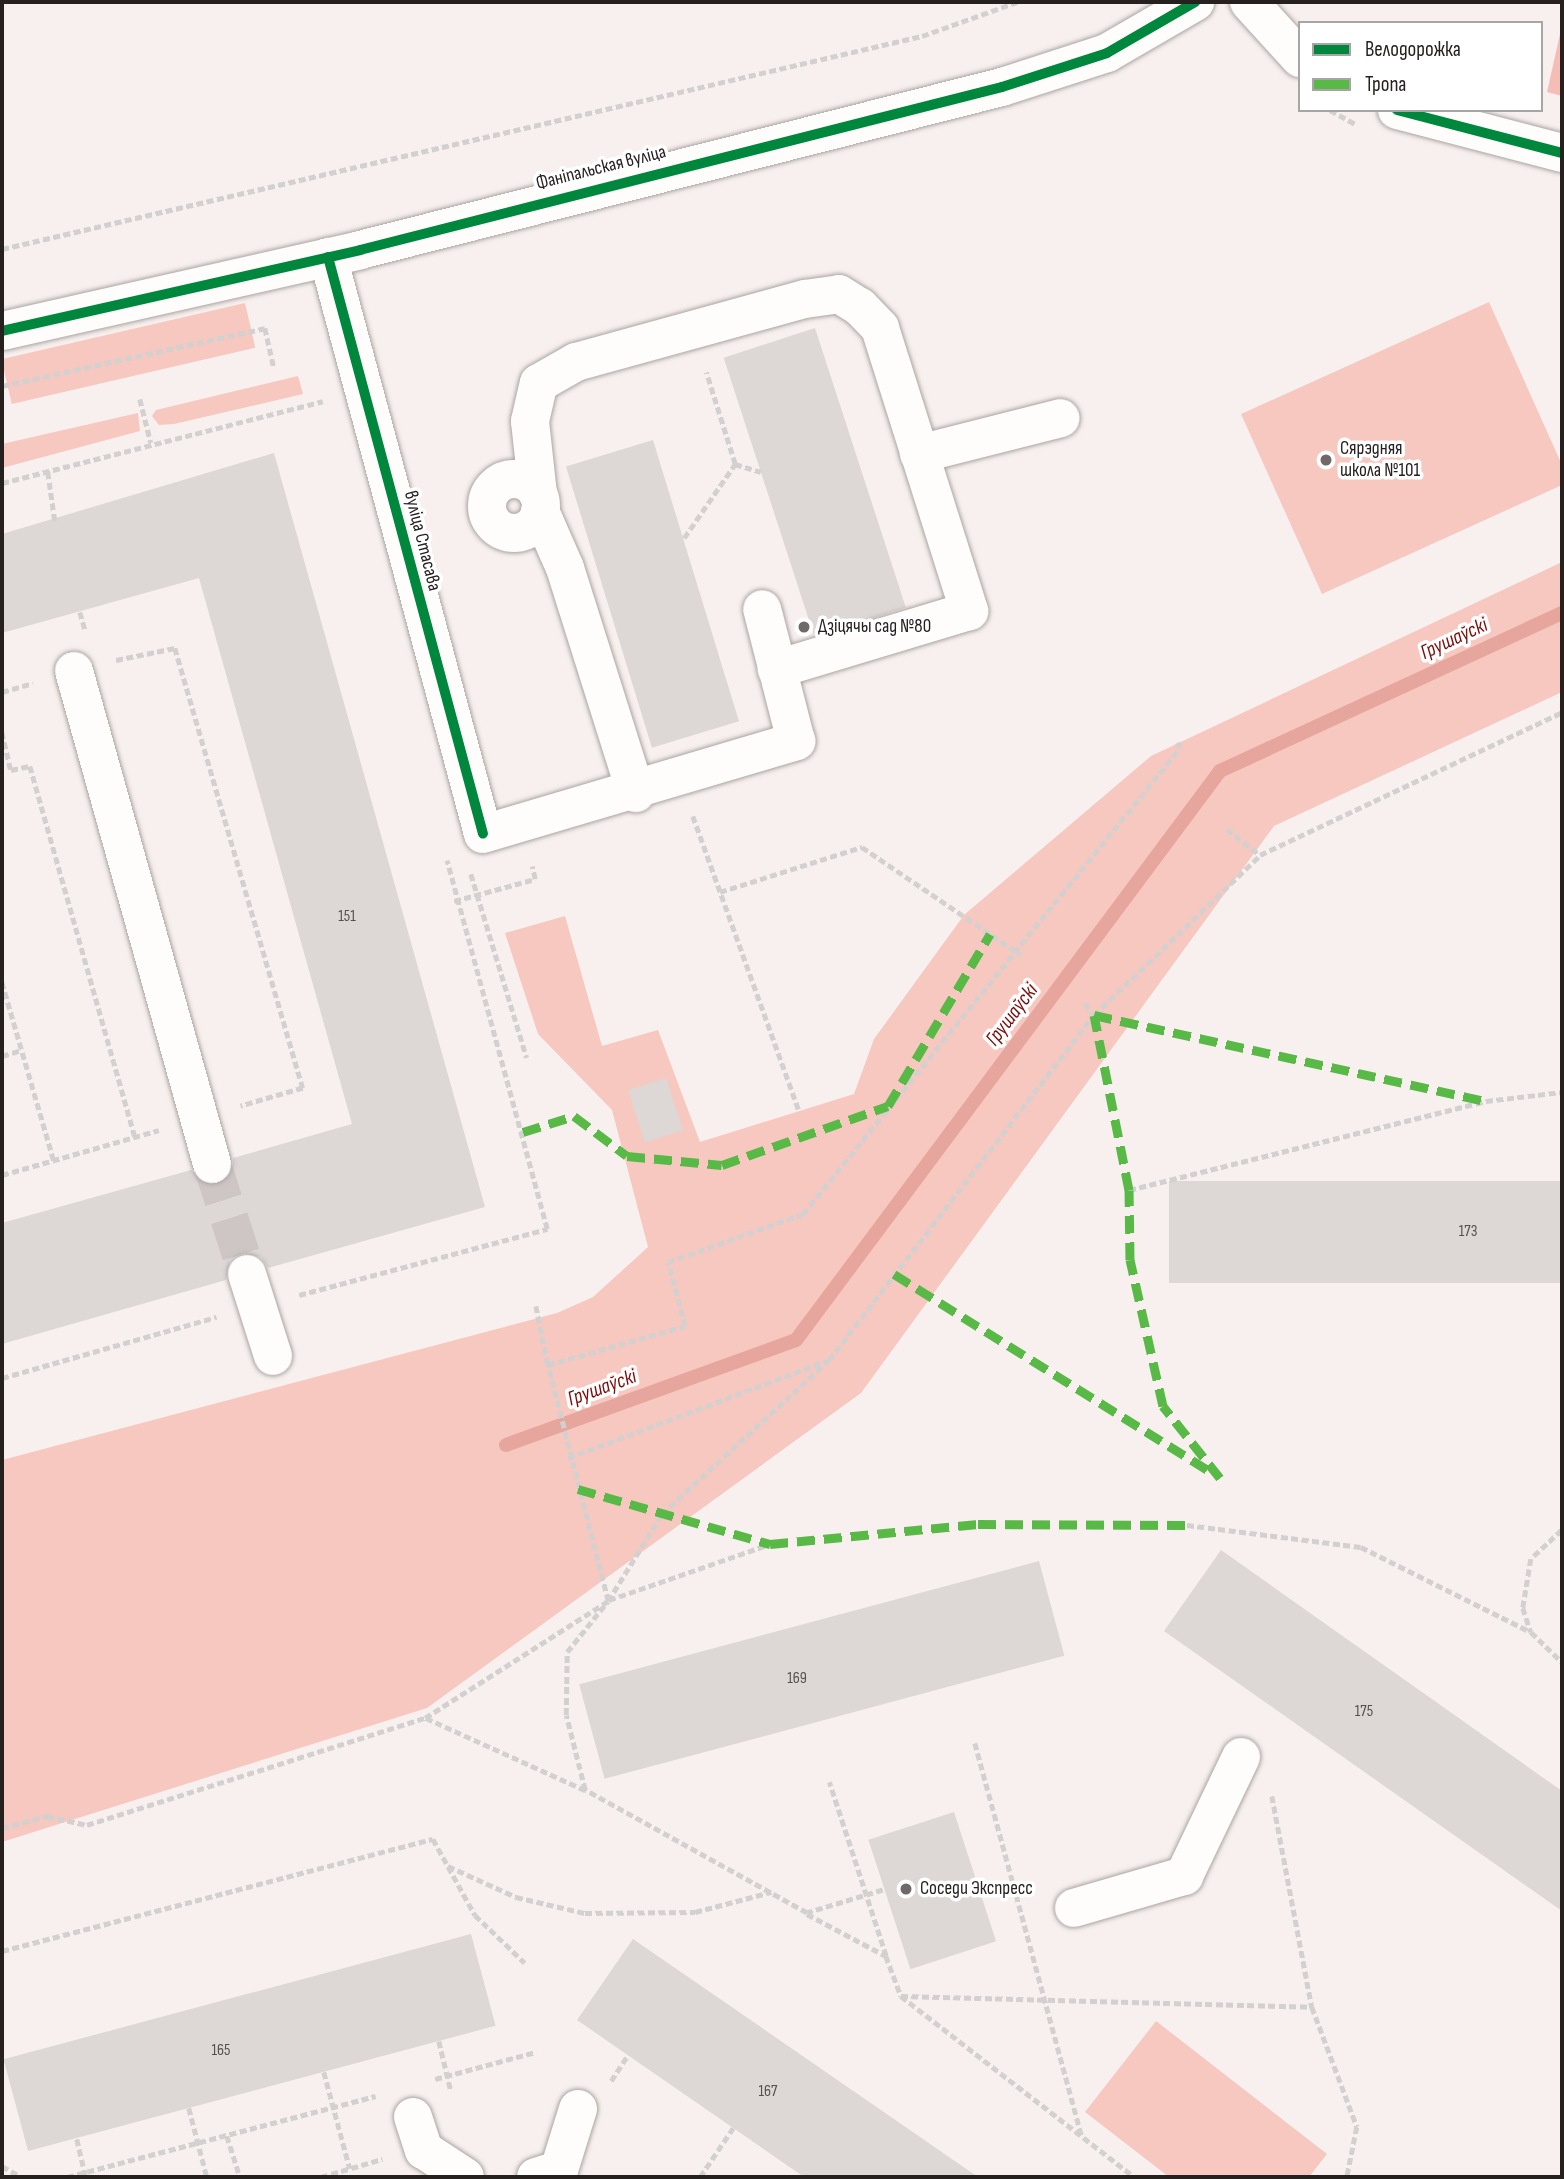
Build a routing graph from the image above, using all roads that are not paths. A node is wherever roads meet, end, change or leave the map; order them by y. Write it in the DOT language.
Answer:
graph roads {
  1 [pos="1195,2"];
  2 [pos="1249,2"];
  3 [pos="1298,56"];
  4 [pos="1405,112"];
  5 [pos="1562,153"];
  6 [pos="328,257"];
  7 [pos="2,331"];
  8 [pos="1062,418"];
  9 [pos="530,421"];
  10 [pos="919,454"];
  11 [pos="531,513"];
  12 [pos="762,609"];
  13 [pos="777,669"];
  14 [pos="74,671"];
  15 [pos="636,793"];
  16 [pos="212,1164"];
  17 [pos="252,1290"];
  18 [pos="273,1356"];
  19 [pos="1241,1757"];
  20 [pos="1074,1908"];
  21 [pos="417,2100"];
  22 [pos="578,2109"];
  23 [pos="465,2177"];
  24 [pos="536,2177"];
  1 -- 6 [label="street, Фаніпальская вуліца"];
  2 -- 3 [label="street"];
  4 -- 5 [label="street"];
  6 -- 7 [label="street, Фаніпальская вуліца"];
  6 -- 15 [label="street, вуліца Стасава"];
  8 -- 10 [label="street"];
  9 -- 10 [label="street"];
  9 -- 11 [label="street"];
  9 -- 11 [label="street"];
  10 -- 13 [label="street"];
  11 -- 15 [label="street"];
  12 -- 13 [label="street"];
  13 -- 15 [label="street"];
  14 -- 16 [label="street"];
  17 -- 18 [label="street"];
  19 -- 20 [label="street"];
  21 -- 23 [label="street"];
  22 -- 24 [label="street"];
}
